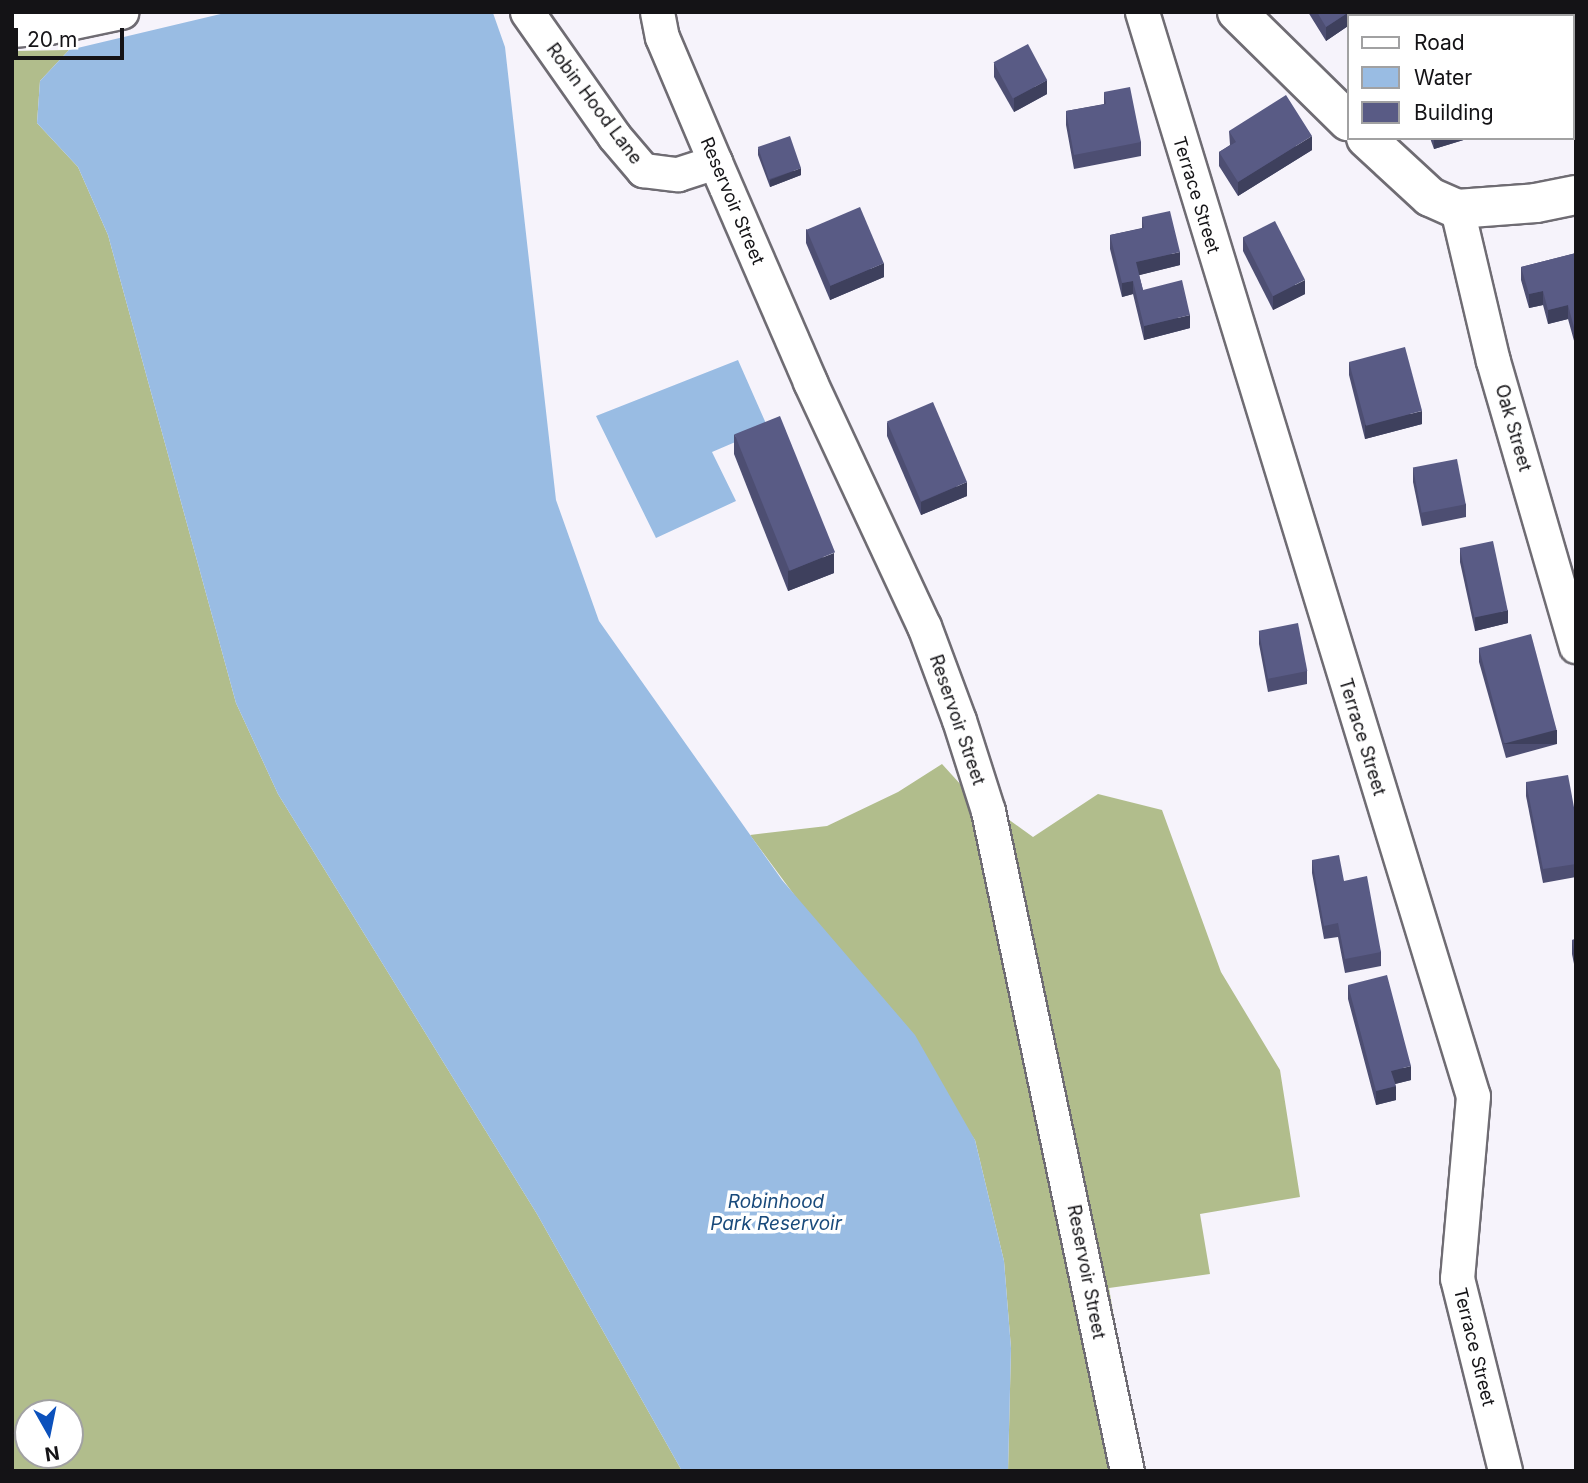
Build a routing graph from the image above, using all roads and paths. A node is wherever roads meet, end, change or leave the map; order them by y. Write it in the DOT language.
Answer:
graph roads {
  1 [pos="121,12"];
  2 [pos="527,12"];
  3 [pos="657,12"];
  4 [pos="1142,12"];
  5 [pos="1237,12"];
  6 [pos="12,30"];
  7 [pos="1346,119"];
  8 [pos="1368,140"];
  9 [pos="715,162"];
  10 [pos="1576,195"];
  11 [pos="1457,209"];
  12 [pos="1576,646"];
  13 [pos="1127,1471"];
  14 [pos="1505,1471"];
  1 -- 6 [label="street"];
  2 -- 9 [label="street, Robin Hood Lane"];
  3 -- 9 [label="street, Reservoir Street"];
  4 -- 14 [label="street, Terrace Street"];
  5 -- 7 [label="street"];
  8 -- 11 [label="street"];
  9 -- 13 [label="street, Reservoir Street"];
  10 -- 11 [label="street"];
  11 -- 12 [label="street, Oak Street"];
}
